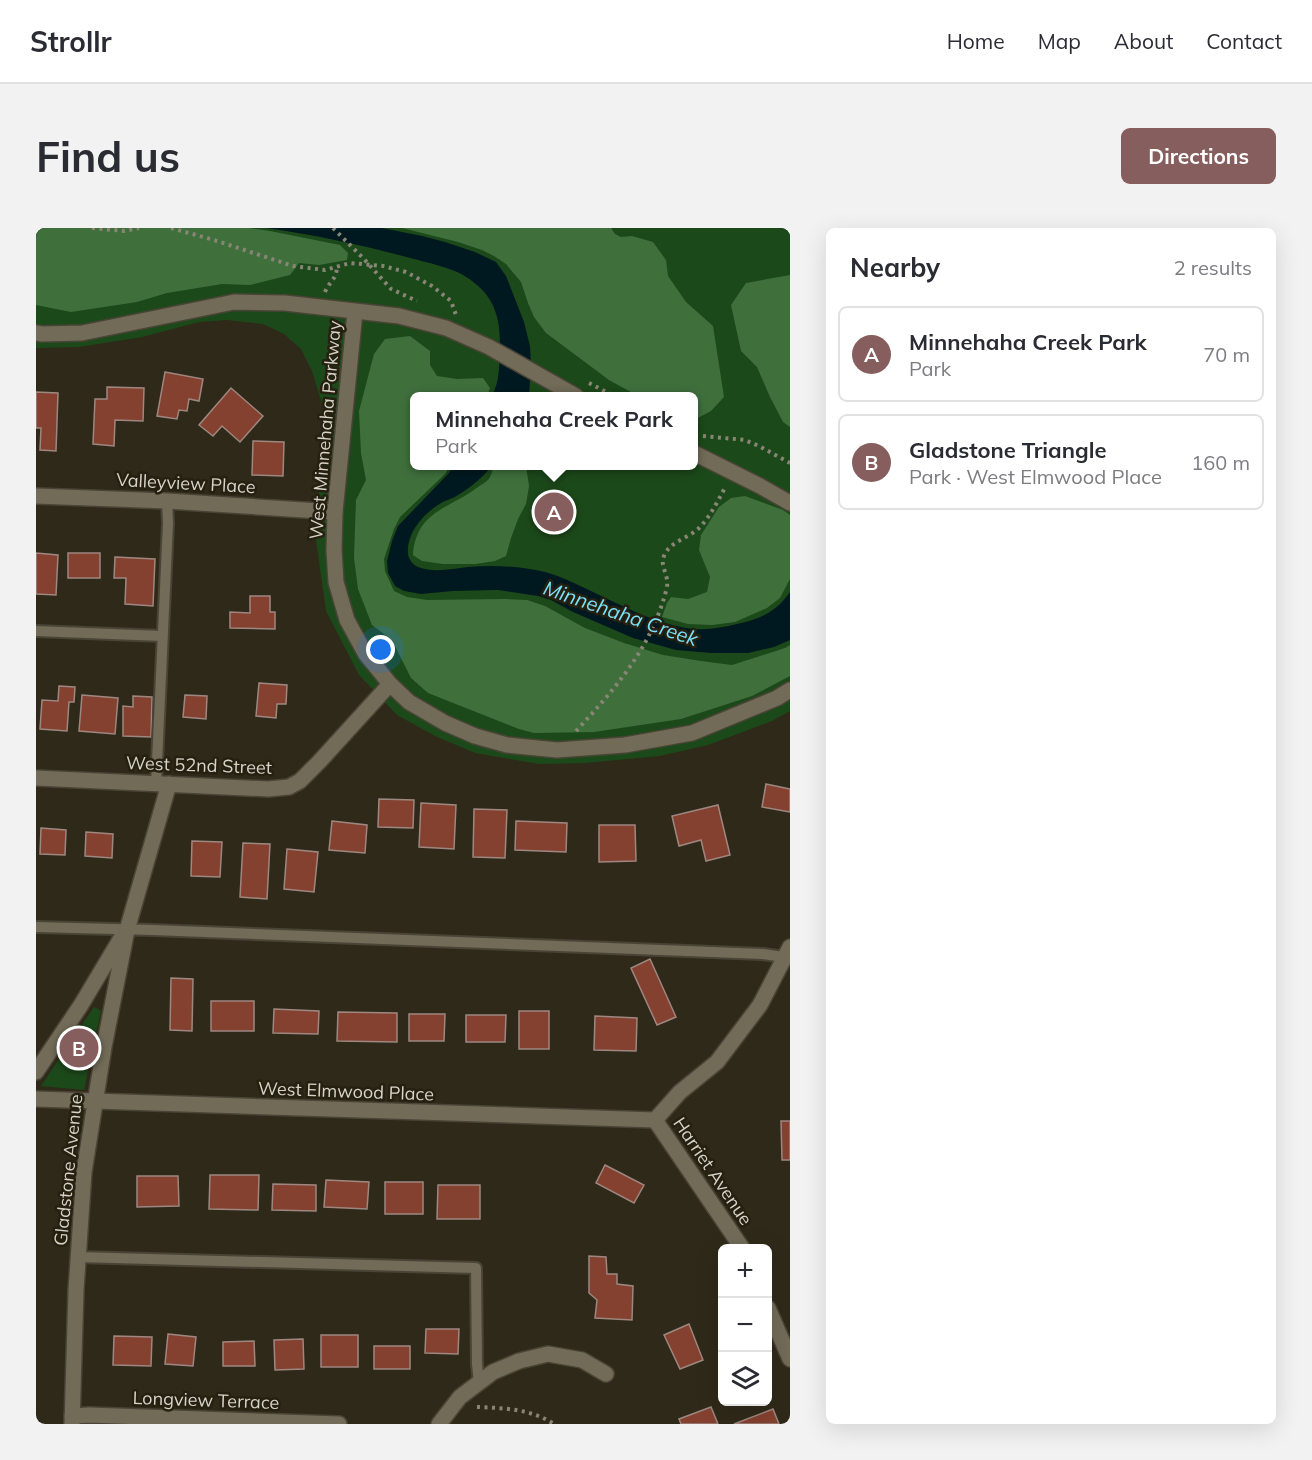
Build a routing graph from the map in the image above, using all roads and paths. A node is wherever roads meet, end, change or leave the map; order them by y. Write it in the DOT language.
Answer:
graph roads {
  1 [pos="92,228"];
  2 [pos="139,228"];
  3 [pos="171,228"];
  4 [pos="333,228"];
  5 [pos="337,266"];
  6 [pos="370,266"];
  7 [pos="322,298"];
  8 [pos="419,302"];
  9 [pos="355,312"];
  10 [pos="448,314"];
  11 [pos="36,333"];
  12 [pos="569,392"];
  13 [pos="701,436"];
  14 [pos="698,455"];
  15 [pos="790,464"];
  16 [pos="733,472"];
  17 [pos="36,496"];
  18 [pos="167,501"];
  19 [pos="790,503"];
  20 [pos="335,512"];
  21 [pos="36,631"];
  22 [pos="162,636"];
  23 [pos="390,684"];
  24 [pos="790,690"];
  25 [pos="573,733"];
  26 [pos="36,778"];
  27 [pos="162,784"];
  28 [pos="36,927"];
  29 [pos="126,930"];
  30 [pos="787,952"];
  31 [pos="36,1072"];
  32 [pos="36,1099"];
  33 [pos="95,1102"];
  34 [pos="655,1120"];
  35 [pos="739,1244"];
  36 [pos="78,1257"];
  37 [pos="772,1317"];
  38 [pos="790,1359"];
  39 [pos="606,1374"];
  40 [pos="479,1383"];
  41 [pos="471,1406"];
  42 [pos="72,1420"];
  43 [pos="339,1424"];
  44 [pos="439,1424"];
  45 [pos="554,1424"];
  1 -- 2 [label="path"];
  3 -- 5 [label="path"];
  4 -- 6 [label="path"];
  5 -- 6 [label="path"];
  5 -- 7 [label="path"];
  6 -- 8 [label="path"];
  6 -- 10 [label="path"];
  9 -- 11 [label="street, West Minnehaha Parkway"];
  9 -- 12 [label="street, West Minnehaha Parkway"];
  9 -- 20 [label="street, West Minnehaha Parkway"];
  13 -- 15 [label="path"];
  14 -- 16 [label="street"];
  16 -- 19 [label="street"];
  16 -- 25 [label="path"];
  17 -- 18 [label="street, Valleyview Place"];
  18 -- 20 [label="street, Valleyview Place"];
  18 -- 22 [label="lane"];
  20 -- 23 [label="street, West Minnehaha Parkway"];
  21 -- 22 [label="lane"];
  22 -- 27 [label="lane"];
  23 -- 24 [label="street, West Minnehaha Parkway"];
  23 -- 27 [label="street, West 52nd Street"];
  26 -- 27 [label="street, West 52nd Street"];
  27 -- 29 [label="street, Gladstone Avenue"];
  28 -- 29 [label="lane"];
  29 -- 30 [label="lane"];
  29 -- 31 [label="street"];
  29 -- 33 [label="street, Gladstone Avenue"];
  30 -- 34 [label="street, Harriet Avenue"];
  32 -- 33 [label="street, West Elmwood Place"];
  33 -- 34 [label="street, West Elmwood Place"];
  33 -- 36 [label="street, Gladstone Avenue"];
  34 -- 35 [label="street, Harriet Avenue"];
  36 -- 40 [label="lane"];
  36 -- 42 [label="street, Gladstone Avenue"];
  37 -- 38 [label="street"];
  39 -- 40 [label="street"];
  40 -- 44 [label="street"];
  41 -- 45 [label="path"];
  42 -- 43 [label="street, Longview Terrace"];
}
